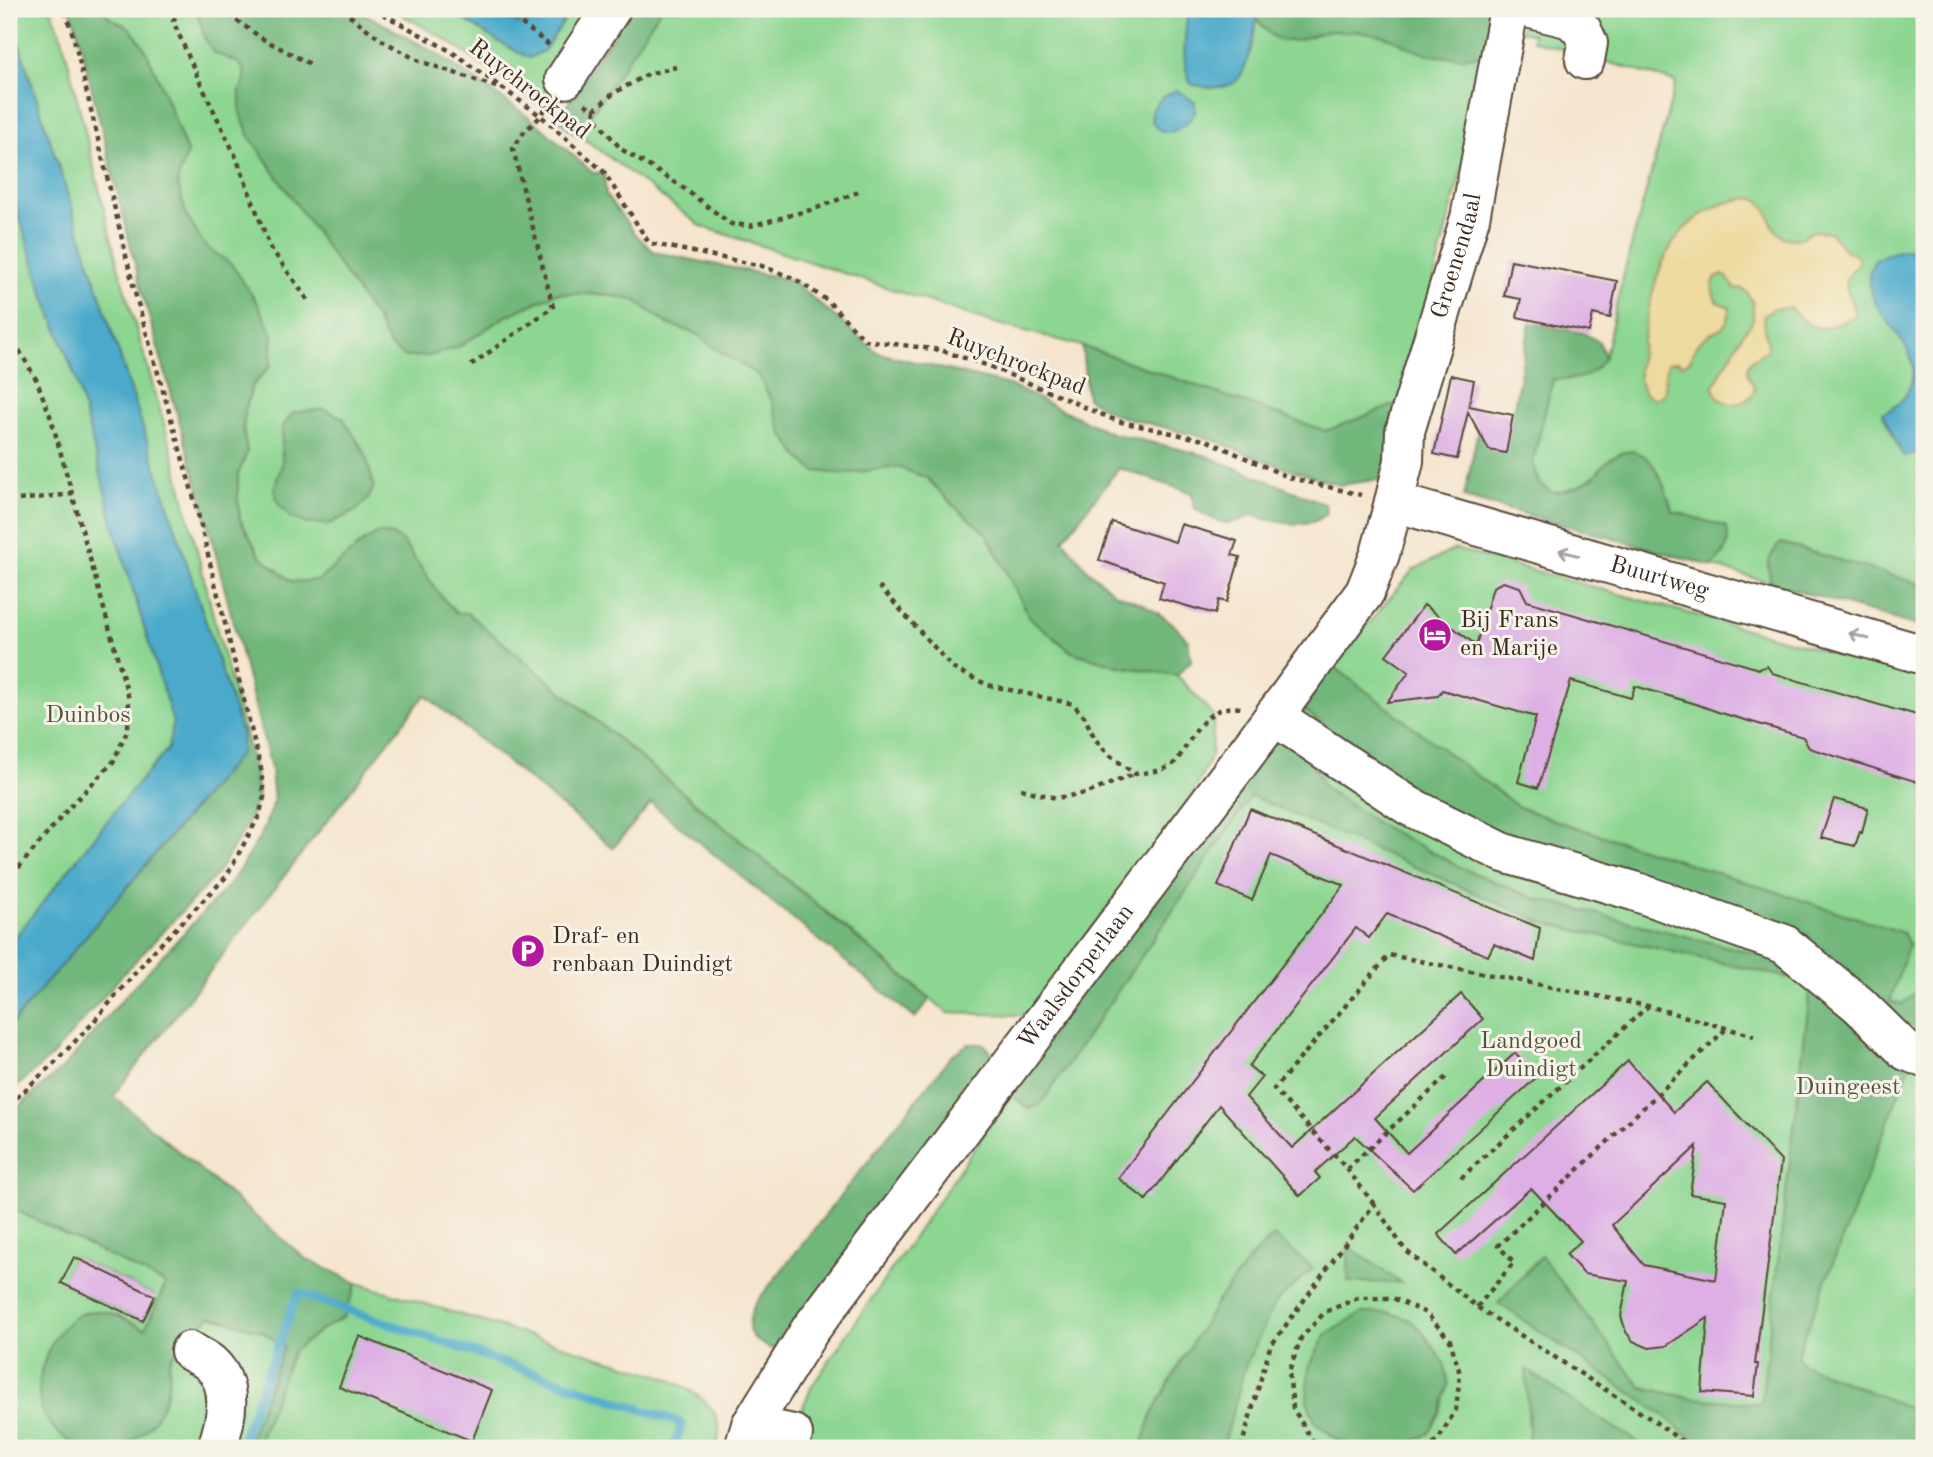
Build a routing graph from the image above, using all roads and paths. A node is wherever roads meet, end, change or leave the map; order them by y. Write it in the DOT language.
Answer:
graph roads {
  1 [pos="64,9"];
  2 [pos="181,9"];
  3 [pos="220,9"];
  4 [pos="331,9"];
  5 [pos="374,9"];
  6 [pos="508,9"];
  7 [pos="611,9"];
  8 [pos="1509,9"];
  9 [pos="1531,9"];
  10 [pos="1586,60"];
  11 [pos="310,64"];
  12 [pos="676,67"];
  13 [pos="567,77"];
  14 [pos="504,89"];
  15 [pos="594,110"];
  16 [pos="541,116"];
  17 [pos="861,191"];
  18 [pos="310,303"];
  19 [pos="9,333"];
  20 [pos="471,365"];
  21 [pos="1331,489"];
  22 [pos="72,494"];
  23 [pos="9,501"];
  24 [pos="1394,502"];
  25 [pos="879,586"];
  26 [pos="1924,655"];
  27 [pos="1271,719"];
  28 [pos="1135,774"];
  29 [pos="1021,789"];
  30 [pos="9,879"];
  31 [pos="1648,1006"];
  32 [pos="1726,1029"];
  33 [pos="1754,1037"];
  34 [pos="1924,1058"];
  35 [pos="1448,1074"];
  36 [pos="9,1105"];
  37 [pos="1347,1169"];
  38 [pos="1461,1178"];
  39 [pos="1374,1204"];
  40 [pos="1477,1307"];
  41 [pos="190,1351"];
  42 [pos="793,1434"];
  43 [pos="748,1437"];
  44 [pos="217,1448"];
  45 [pos="1241,1448"];
  46 [pos="1323,1448"];
  47 [pos="1427,1448"];
  48 [pos="1691,1448"];
  1 -- 36 [label="path"];
  2 -- 18 [label="path"];
  3 -- 11 [label="path"];
  4 -- 14 [label="path"];
  5 -- 14 [label="path, Ruychrockpad"];
  6 -- 13 [label="path"];
  7 -- 13 [label="street"];
  8 -- 24 [label="street, Groenendaal"];
  9 -- 10 [label="street"];
  12 -- 15 [label="path"];
  13 -- 15 [label="path"];
  14 -- 16 [label="path, Ruychrockpad"];
  15 -- 17 [label="path"];
  16 -- 20 [label="path"];
  16 -- 21 [label="path, Ruychrockpad"];
  19 -- 22 [label="path"];
  22 -- 23 [label="path"];
  22 -- 30 [label="path"];
  26 -- 24 [label="street, Buurtweg, one-way"];
  24 -- 27 [label="street, Waalsdorperlaan"];
  25 -- 28 [label="path"];
  27 -- 28 [label="path"];
  27 -- 34 [label="street"];
  27 -- 43 [label="street, Waalsdorperlaan"];
  28 -- 29 [label="path"];
  31 -- 32 [label="path"];
  31 -- 37 [label="path"];
  31 -- 38 [label="path"];
  32 -- 33 [label="path"];
  32 -- 40 [label="path"];
  35 -- 37 [label="path"];
  37 -- 39 [label="path"];
  39 -- 40 [label="path"];
  39 -- 45 [label="path"];
  40 -- 48 [label="path"];
  41 -- 44 [label="street"];
  42 -- 43 [label="street"];
  46 -- 47 [label="path"];
}
